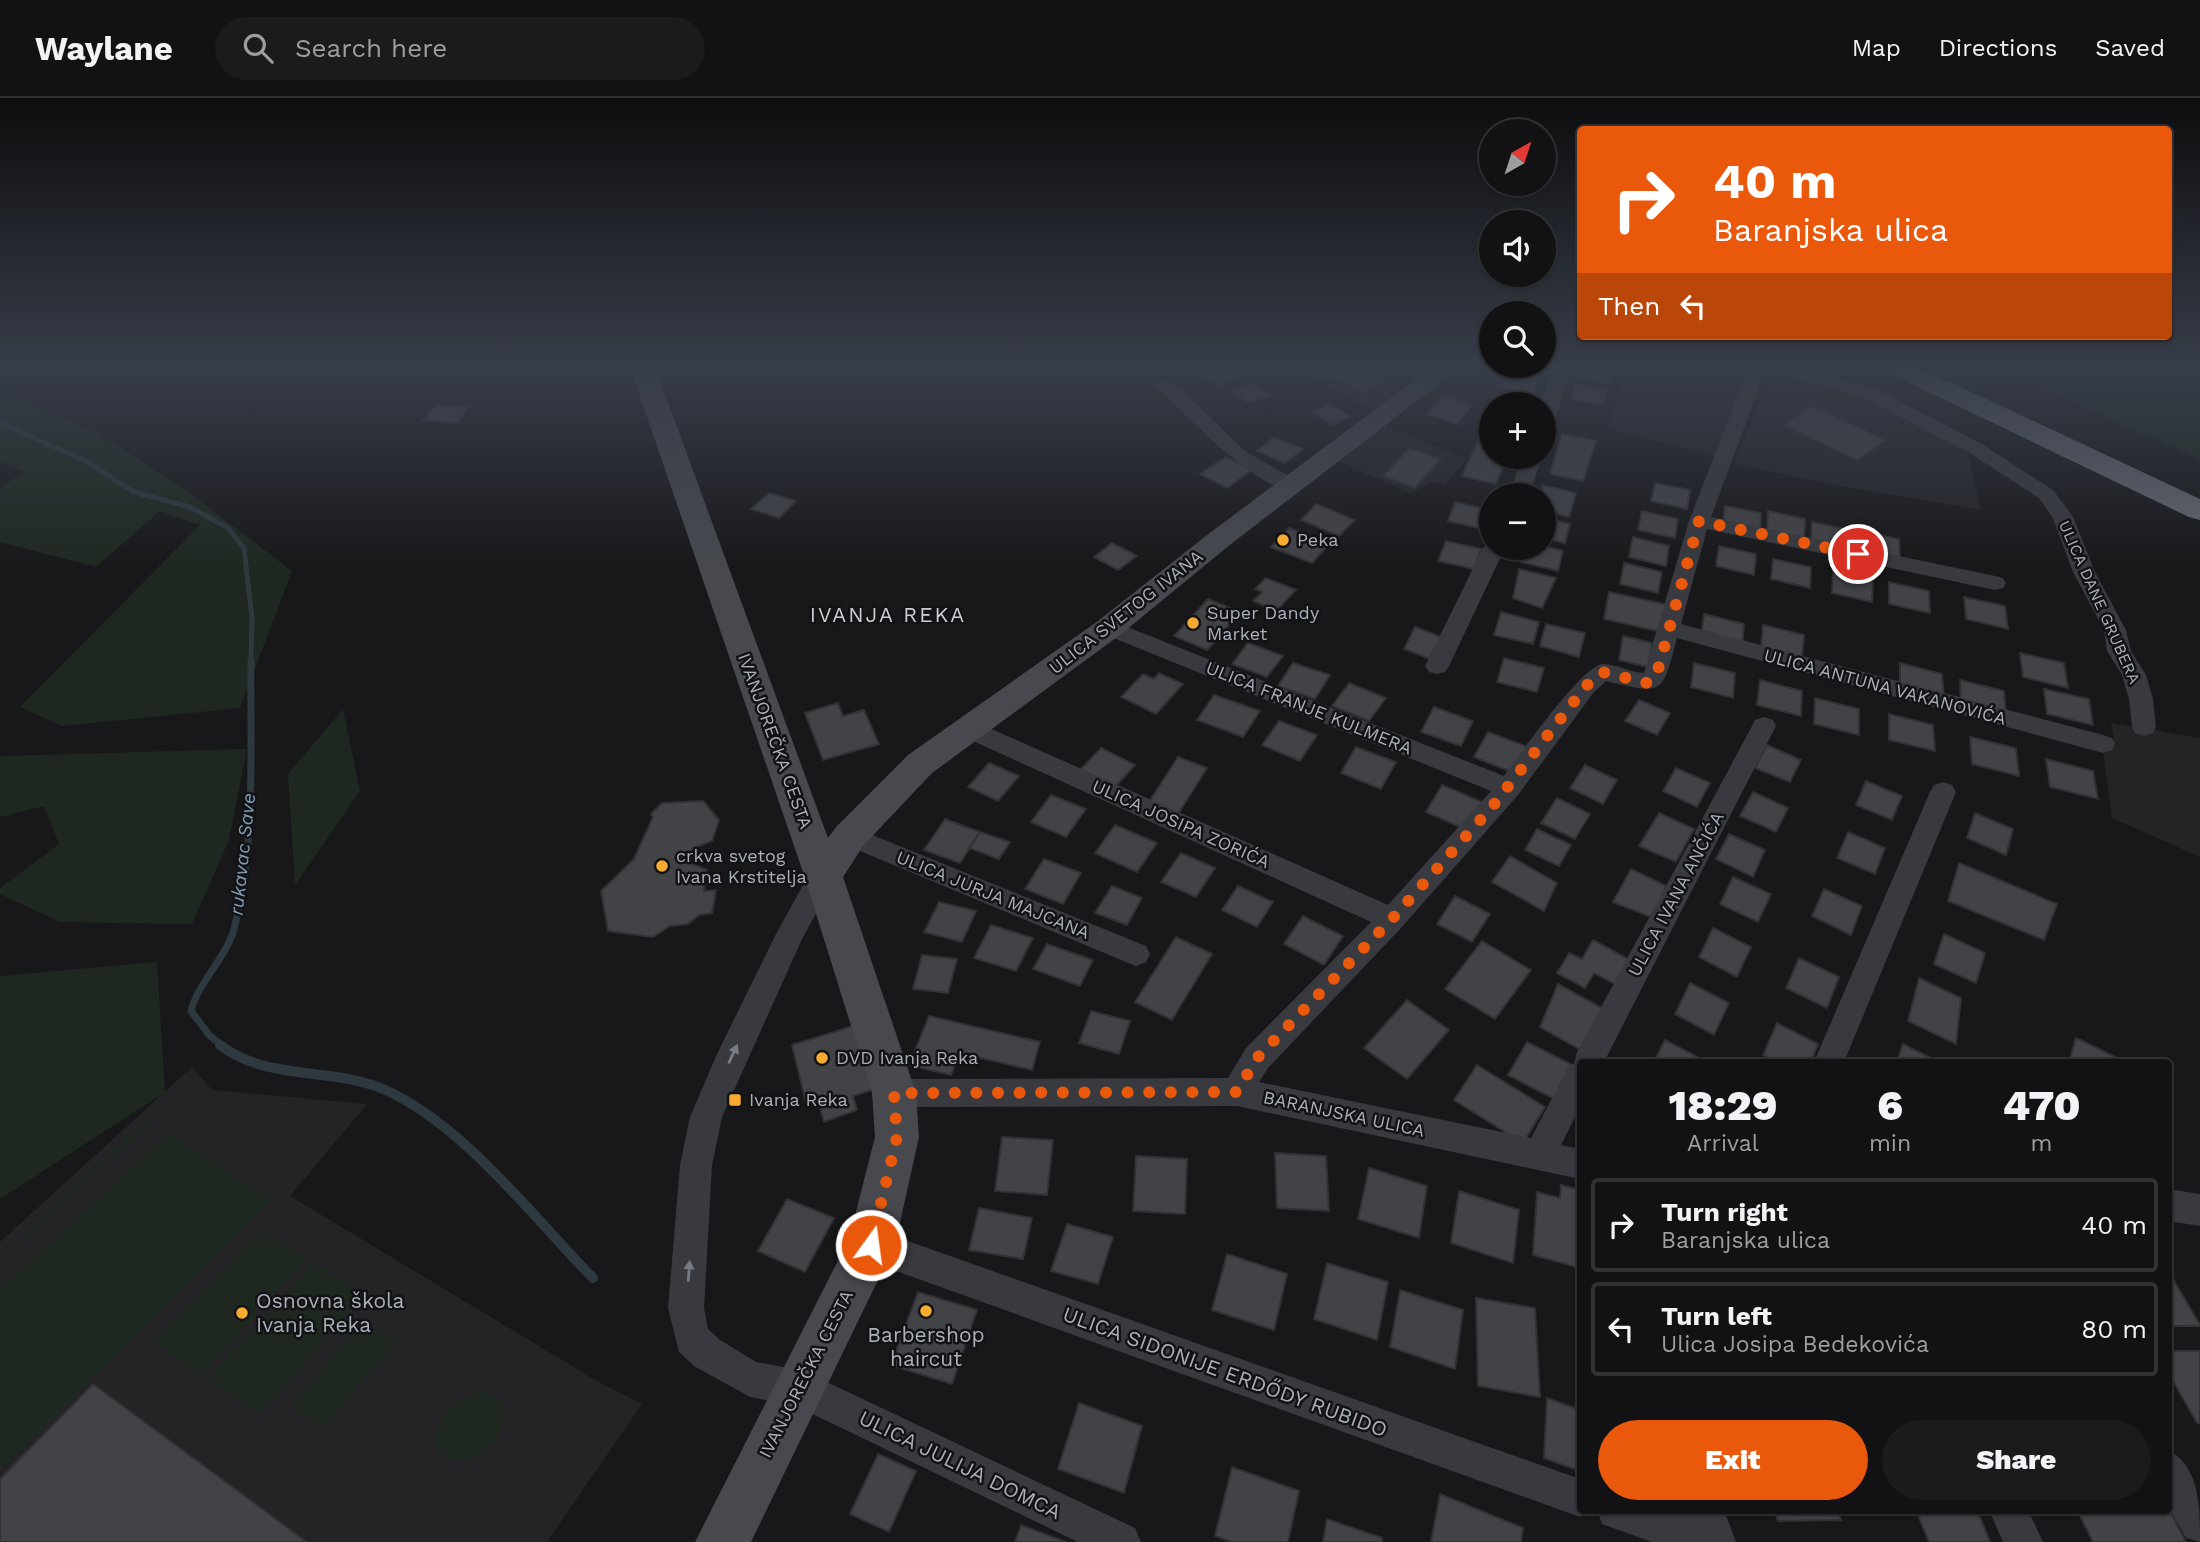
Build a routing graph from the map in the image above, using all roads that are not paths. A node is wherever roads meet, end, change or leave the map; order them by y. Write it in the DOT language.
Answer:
graph roads {
  1 [pos="666,434"];
  2 [pos="1217,434"];
  3 [pos="1360,434"];
  4 [pos="1732,434"];
  5 [pos="1947,434"];
  6 [pos="2039,434"];
  7 [pos="2080,434"];
  8 [pos="2070,449"];
  9 [pos="1292,486"];
  10 [pos="2200,491"];
  11 [pos="2200,511"];
  12 [pos="1699,521"];
  13 [pos="2200,525"];
  14 [pos="1488,560"];
  15 [pos="1995,583"];
  16 [pos="1109,628"];
  17 [pos="1668,628"];
  18 [pos="1437,666"];
  19 [pos="1764,726"];
  20 [pos="2144,727"];
  21 [pos="970,729"];
  22 [pos="2103,744"];
  23 [pos="1509,788"];
  24 [pos="1943,792"];
  25 [pos="850,836"];
  26 [pos="823,876"];
  27 [pos="1392,919"];
  28 [pos="1136,954"];
  29 [pos="1590,1059"];
  30 [pos="1830,1059"];
  31 [pos="1577,1082"];
  32 [pos="1237,1092"];
  33 [pos="894,1093"];
  34 [pos="1539,1155"];
  35 [pos="1577,1163"];
  36 [pos="2172,1206"];
  37 [pos="2200,1210"];
  38 [pos="871,1245"];
  39 [pos="799,1388"];
  40 [pos="2172,1476"];
  41 [pos="1577,1497"];
  42 [pos="1627,1514"];
  43 [pos="1706,1514"];
  44 [pos="2010,1514"];
  45 [pos="2200,1524"];
  46 [pos="722,1542"];
  47 [pos="1121,1542"];
  48 [pos="1707,1542"];
  49 [pos="1716,1542"];
  50 [pos="2023,1542"];
  1 -- 26 [label="main road, IVANJOREČKA CESTA"];
  2 -- 9 [label="street"];
  3 -- 9 [label="main road, ULICA SVETOG IVANA"];
  4 -- 12 [label="street"];
  5 -- 20 [label="street, ULICA DANE GRUBERA"];
  6 -- 8 [label="highway"];
  7 -- 10 [label="highway"];
  8 -- 11 [label="highway"];
  8 -- 13 [label="highway"];
  9 -- 16 [label="main road, ULICA SVETOG IVANA"];
  12 -- 15 [label="street"];
  12 -- 17 [label="street"];
  14 -- 18 [label="street"];
  16 -- 21 [label="main road, ULICA SVETOG IVANA"];
  16 -- 23 [label="street, ULICA FRANJE KULMERA"];
  17 -- 22 [label="street, ULICA ANTUNA VAKANOVIĆA"];
  17 -- 23 [label="street"];
  19 -- 29 [label="street, ULICA IVANA ANČIĆA"];
  21 -- 25 [label="main road, ULICA SVETOG IVANA"];
  21 -- 27 [label="street, ULICA JOSIPA ZORIĆA"];
  23 -- 27 [label="street"];
  24 -- 30 [label="street"];
  25 -- 26 [label="main road, ULICA SVETOG IVANA"];
  25 -- 28 [label="street, ULICA JURJA MAJCANA"];
  26 -- 33 [label="main road, IVANJOREČKA CESTA"];
  39 -- 26 [label="street, ULICA JULIJA DOMCA, one-way"];
  27 -- 32 [label="street"];
  31 -- 34 [label="street"];
  32 -- 33 [label="street, BARANJSKA ULICA"];
  32 -- 34 [label="street, BARANJSKA ULICA"];
  33 -- 38 [label="main road, IVANJOREČKA CESTA"];
  34 -- 35 [label="street, BARANJSKA ULICA"];
  36 -- 37 [label="street"];
  38 -- 39 [label="main road, IVANJOREČKA CESTA"];
  38 -- 41 [label="street, ULICA SIDONIJE ERDŐDY RUBIDO"];
  39 -- 46 [label="main road, IVANJOREČKA CESTA"];
  39 -- 47 [label="street, ULICA JULIJA DOMCA"];
  40 -- 45 [label="street"];
  42 -- 48 [label="street"];
  43 -- 49 [label="street"];
  44 -- 50 [label="street"];
}
